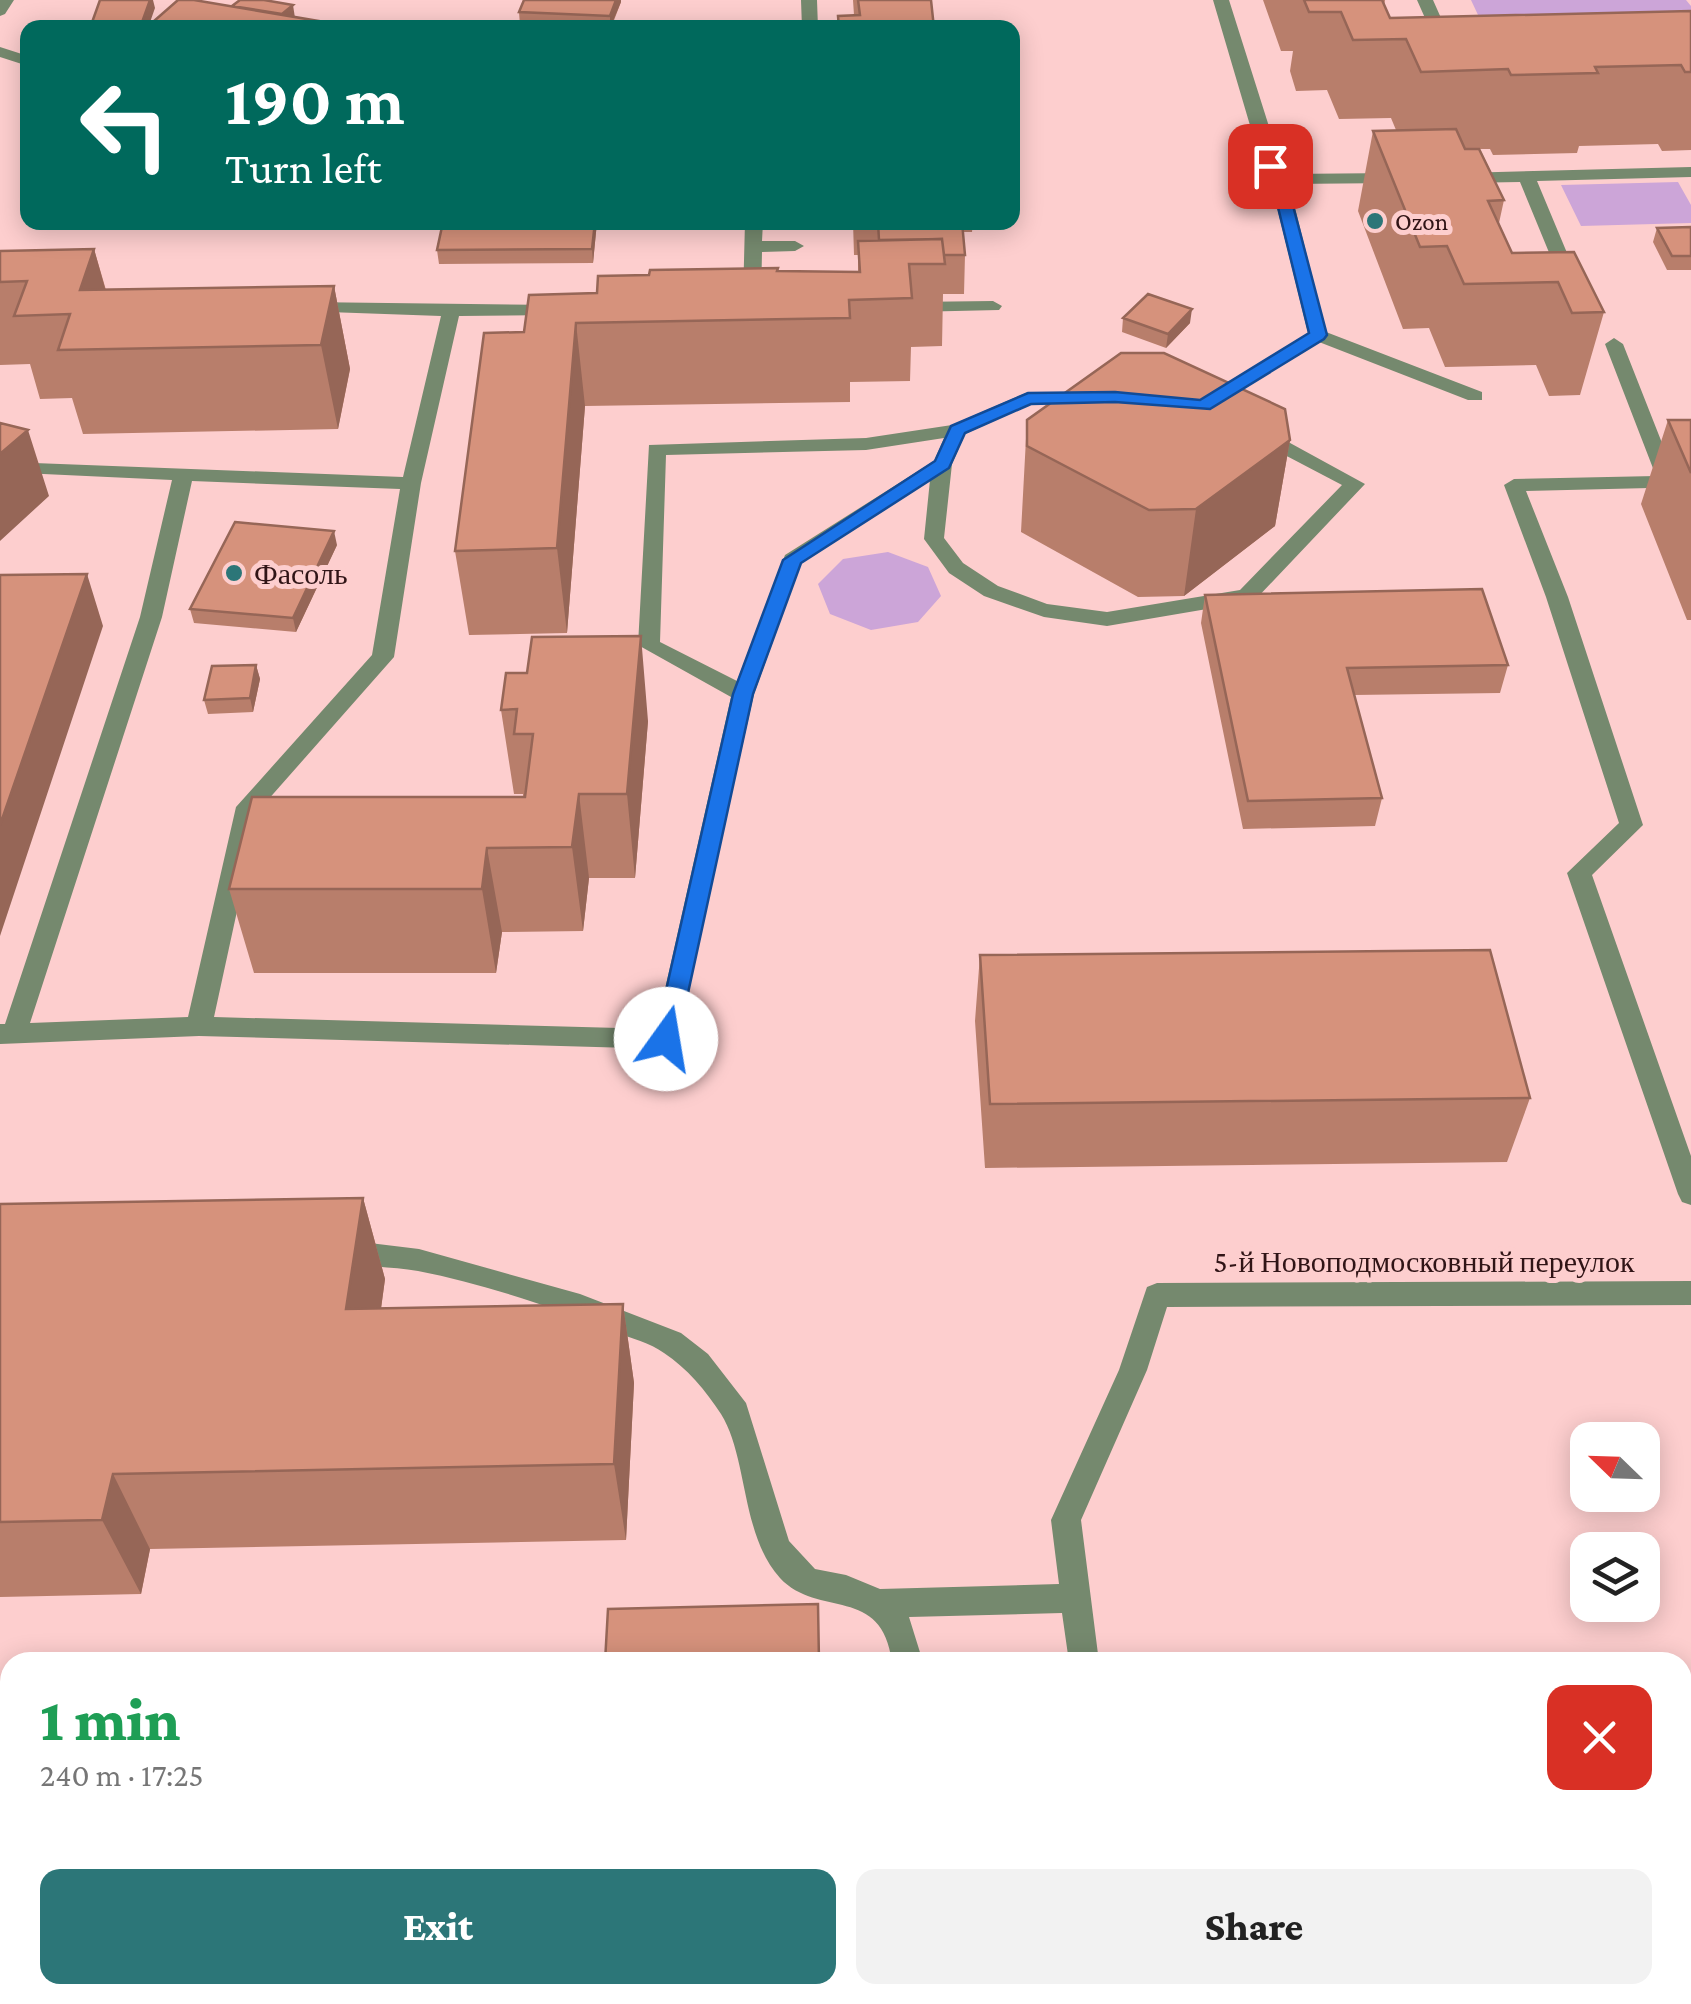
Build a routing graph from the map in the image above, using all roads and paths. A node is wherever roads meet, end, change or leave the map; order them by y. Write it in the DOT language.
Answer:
graph roads {
  1 [pos="6,0"];
  2 [pos="1221,0"];
  3 [pos="1425,0"];
  4 [pos="0,12"];
  5 [pos="1450,58"];
  6 [pos="1691,172"];
  7 [pos="1527,177"];
  8 [pos="1278,179"];
  9 [pos="754,230"];
  10 [pos="795,246"];
  11 [pos="754,247"];
  12 [pos="1578,301"];
  13 [pos="292,306"];
  14 [pos="992,306"];
  15 [pos="887,307"];
  16 [pos="751,309"];
  17 [pos="452,310"];
  18 [pos="572,310"];
  19 [pos="1318,335"];
  20 [pos="1614,344"];
  21 [pos="1475,396"];
  22 [pos="1115,397"];
  23 [pos="957,430"];
  24 [pos="0,442"];
  25 [pos="942,464"];
  26 [pos="182,475"];
  27 [pos="1680,482"];
  28 [pos="411,483"];
  29 [pos="743,694"];
  30 [pos="199,1026"];
  31 [pos="7,1034"];
  32 [pos="1691,1194"];
  33 [pos="324,1251"];
  34 [pos="1691,1292"];
  35 [pos="1076,1598"];
  36 [pos="880,1603"];
  37 [pos="906,1652"];
  38 [pos="1083,1652"];
  1 -- 4 [label="street"];
  2 -- 8 [label="street"];
  3 -- 5 [label="street"];
  6 -- 7 [label="street"];
  7 -- 8 [label="street"];
  7 -- 12 [label="street"];
  8 -- 19 [label="street"];
  9 -- 11 [label="street"];
  10 -- 11 [label="street"];
  11 -- 16 [label="street"];
  13 -- 17 [label="street"];
  14 -- 15 [label="street"];
  17 -- 18 [label="street"];
  17 -- 28 [label="street"];
  19 -- 21 [label="street"];
  19 -- 25 [label="street"];
  20 -- 27 [label="street"];
  22 -- 23 [label="street"];
  23 -- 25 [label="street"];
  23 -- 29 [label="street"];
  24 -- 26 [label="street"];
  25 -- 29 [label="street"];
  26 -- 28 [label="street"];
  26 -- 31 [label="street"];
  27 -- 32 [label="street"];
  28 -- 30 [label="street"];
  29 -- 30 [label="street"];
  30 -- 31 [label="street"];
  33 -- 36 [label="street"];
  34 -- 35 [label="street, 5-й Новоподмосковный переулок"];
  35 -- 36 [label="street"];
  35 -- 38 [label="street"];
  36 -- 37 [label="street"];
}
